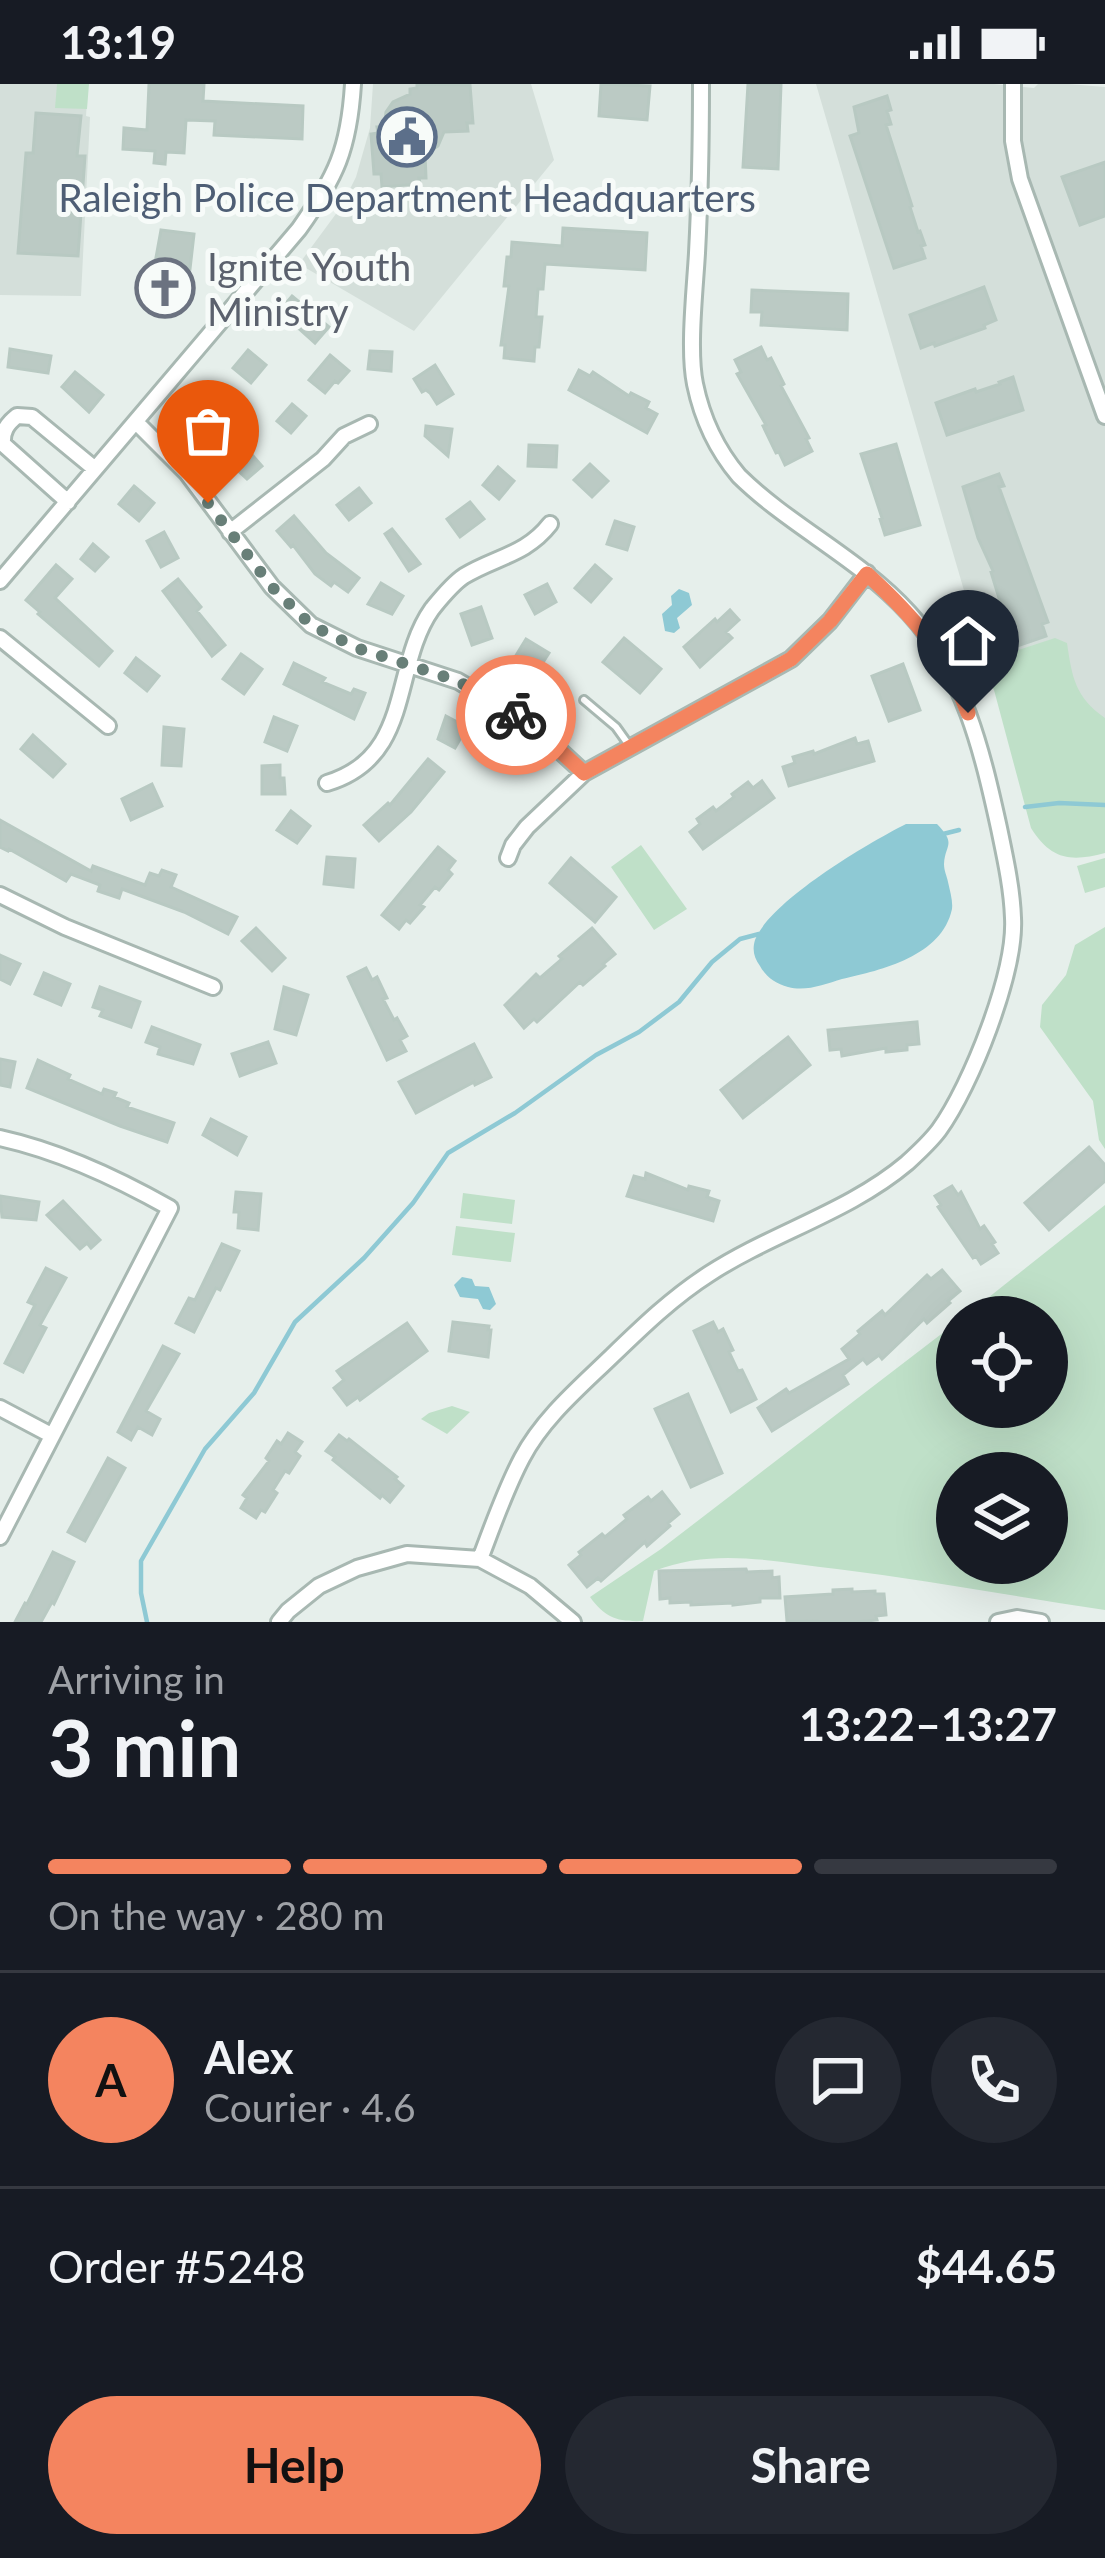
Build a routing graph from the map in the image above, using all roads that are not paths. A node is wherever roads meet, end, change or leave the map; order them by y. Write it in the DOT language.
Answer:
graph roads {
  1 [pos="353,84"];
  2 [pos="701,84"];
  3 [pos="1013,84"];
  4 [pos="1105,416"];
  5 [pos="136,422"];
  6 [pos="369,424"];
  7 [pos="95,470"];
  8 [pos="68,502"];
  9 [pos="550,524"];
  10 [pos="230,532"];
  11 [pos="867,574"];
  12 [pos="0,581"];
  13 [pos="0,638"];
  14 [pos="410,666"];
  15 [pos="584,700"];
  16 [pos="108,727"];
  17 [pos="631,748"];
  18 [pos="584,773"];
  19 [pos="327,783"];
  20 [pos="508,858"];
  21 [pos="0,895"];
  22 [pos="213,987"];
  23 [pos="0,1138"];
  24 [pos="0,1408"];
  25 [pos="51,1435"];
  26 [pos="0,1537"];
  27 [pos="480,1559"];
  28 [pos="279,1622"];
  29 [pos="573,1622"];
  30 [pos="998,1622"];
  31 [pos="1040,1622"];
  1 -- 5 [label="street"];
  2 -- 11 [label="street"];
  3 -- 4 [label="street"];
  5 -- 7 [label="street"];
  5 -- 10 [label="street"];
  6 -- 10 [label="street"];
  7 -- 8 [label="street"];
  7 -- 8 [label="street"];
  8 -- 12 [label="street"];
  9 -- 14 [label="street"];
  10 -- 14 [label="street"];
  11 -- 17 [label="street"];
  11 -- 27 [label="street"];
  13 -- 16 [label="street"];
  14 -- 18 [label="street"];
  14 -- 19 [label="street"];
  15 -- 17 [label="lane"];
  17 -- 18 [label="street"];
  18 -- 20 [label="street"];
  21 -- 22 [label="street"];
  23 -- 25 [label="street"];
  24 -- 25 [label="street"];
  25 -- 26 [label="street"];
  27 -- 28 [label="street"];
  27 -- 29 [label="street"];
  30 -- 31 [label="street"];
}
